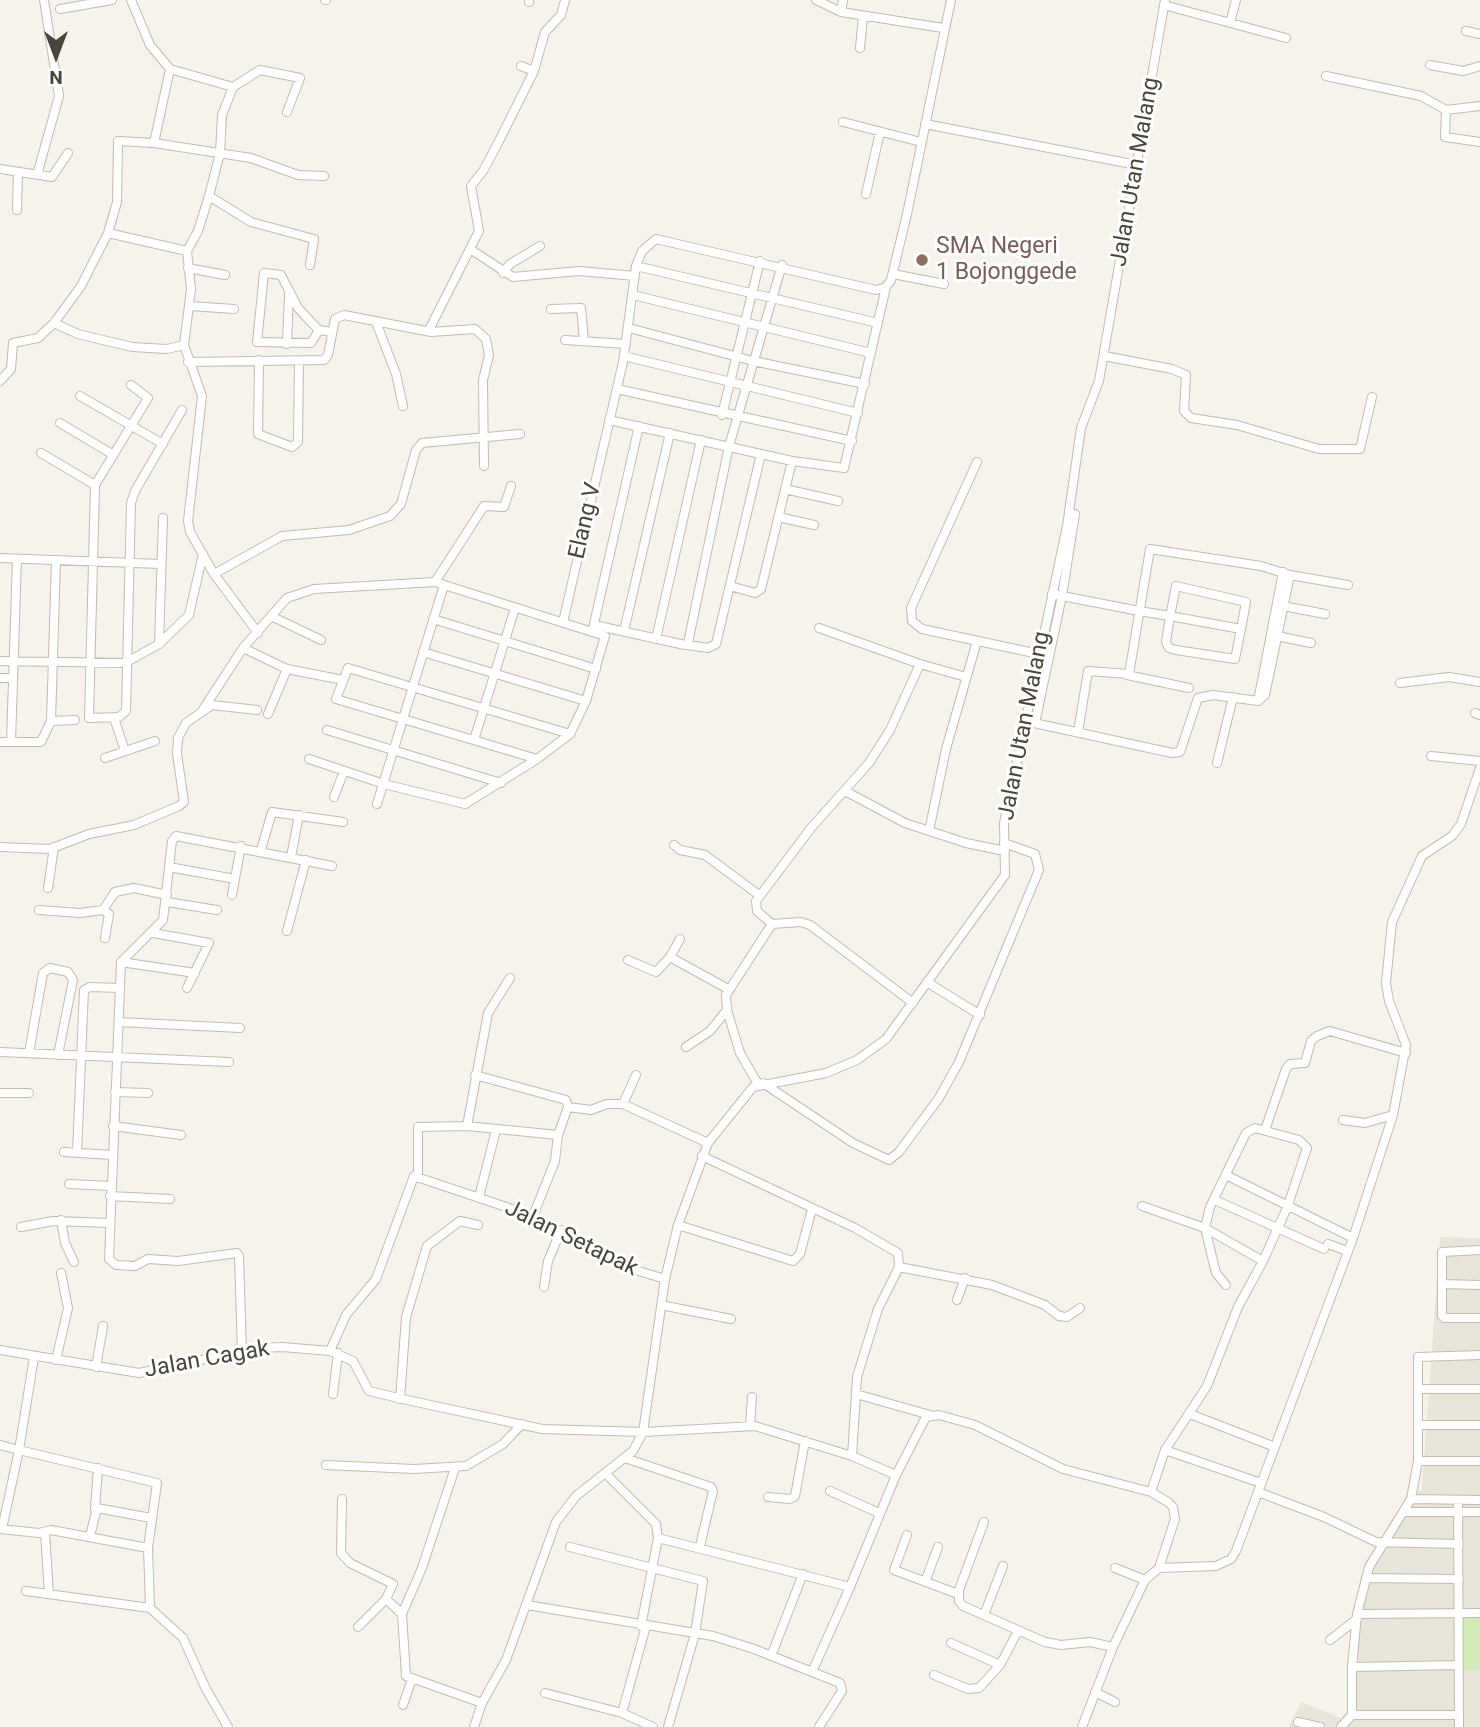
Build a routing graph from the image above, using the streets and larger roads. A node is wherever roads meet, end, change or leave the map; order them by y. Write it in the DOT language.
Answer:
graph roads {
  1 [pos="44,0"];
  2 [pos="112,0"];
  3 [pos="131,0"];
  4 [pos="565,0"];
  5 [pos="816,0"];
  6 [pos="843,0"];
  7 [pos="951,0"];
  8 [pos="1236,0"];
  9 [pos="1165,3"];
  10 [pos="60,9"];
  11 [pos="841,12"];
  12 [pos="863,17"];
  13 [pos="1230,23"];
  14 [pos="943,28"];
  15 [pos="1466,31"];
  16 [pos="1480,34"];
  17 [pos="1286,38"];
  18 [pos="860,48"];
  19 [pos="1430,65"];
  20 [pos="521,66"];
  21 [pos="1480,66"];
  22 [pos="170,69"];
  23 [pos="534,71"];
  24 [pos="1326,76"];
  25 [pos="233,88"];
  26 [pos="1480,106"];
  27 [pos="1446,110"];
  28 [pos="287,112"];
  29 [pos="842,122"];
  30 [pos="925,124"];
  31 [pos="880,132"];
  32 [pos="921,142"];
  33 [pos="1480,142"];
  34 [pos="154,143"];
  35 [pos="68,153"];
  36 [pos="220,153"];
  37 [pos="1137,165"];
  38 [pos="0,169"];
  39 [pos="18,172"];
  40 [pos="37,175"];
  41 [pos="324,176"];
  42 [pos="866,194"];
  43 [pos="209,196"];
  44 [pos="17,210"];
  45 [pos="108,233"];
  46 [pos="540,246"];
  47 [pos="470,249"];
  48 [pos="187,251"];
  49 [pos="760,261"];
  50 [pos="310,265"];
  51 [pos="782,265"];
  52 [pos="636,266"];
  53 [pos="188,268"];
  54 [pos="503,273"];
  55 [pos="892,274"];
  56 [pos="225,275"];
  57 [pos="635,276"];
  58 [pos="944,284"];
  59 [pos="886,287"];
  60 [pos="289,293"];
  61 [pos="753,294"];
  62 [pos="633,295"];
  63 [pos="772,299"];
  64 [pos="190,306"];
  65 [pos="234,309"];
  66 [pos="551,309"];
  67 [pos="376,321"];
  68 [pos="54,323"];
  69 [pos="746,323"];
  70 [pos="878,323"];
  71 [pos="764,327"];
  72 [pos="629,328"];
  73 [pos="319,330"];
  74 [pos="429,330"];
  75 [pos="332,332"];
  76 [pos="565,340"];
  77 [pos="584,341"];
  78 [pos="287,344"];
  79 [pos="626,344"];
  80 [pos="184,345"];
  81 [pos="871,353"];
  82 [pos="624,356"];
  83 [pos="738,356"];
  84 [pos="1104,356"];
  85 [pos="259,360"];
  86 [pos="299,361"];
  87 [pos="753,361"];
  88 [pos="188,362"];
  89 [pos="0,381"];
  90 [pos="732,383"];
  91 [pos="865,384"];
  92 [pos="131,386"];
  93 [pos="746,387"];
  94 [pos="617,389"];
  95 [pos="80,396"];
  96 [pos="1372,397"];
  97 [pos="403,406"];
  98 [pos="183,410"];
  99 [pos="858,413"];
  100 [pos="722,415"];
  101 [pos="737,418"];
  102 [pos="610,420"];
  103 [pos="60,423"];
  104 [pos="130,426"];
  105 [pos="639,426"];
  106 [pos="670,433"];
  107 [pos="520,434"];
  108 [pos="482,439"];
  109 [pos="701,440"];
  110 [pos="852,441"];
  111 [pos="163,444"];
  112 [pos="729,446"];
  113 [pos="41,453"];
  114 [pos="113,454"];
  115 [pos="761,454"];
  116 [pos="792,461"];
  117 [pos="977,462"];
  118 [pos="484,466"];
  119 [pos="95,485"];
  120 [pos="511,486"];
  121 [pos="785,489"];
  122 [pos="838,501"];
  123 [pos="1075,514"];
  124 [pos="778,517"];
  125 [pos="163,518"];
  126 [pos="814,525"];
  127 [pos="202,554"];
  128 [pos="0,558"];
  129 [pos="17,559"];
  130 [pos="57,560"];
  131 [pos="91,561"];
  132 [pos="128,562"];
  133 [pos="161,564"];
  134 [pos="1286,573"];
  135 [pos="214,574"];
  136 [pos="439,584"];
  137 [pos="1348,585"];
  138 [pos="730,586"];
  139 [pos="1052,594"];
  140 [pos="1062,596"];
  141 [pos="1283,606"];
  142 [pos="515,608"];
  143 [pos="1139,611"];
  144 [pos="1325,614"];
  145 [pos="271,616"];
  146 [pos="1170,617"];
  147 [pos="433,619"];
  148 [pos="563,622"];
  149 [pos="593,628"];
  150 [pos="820,628"];
  151 [pos="1241,629"];
  152 [pos="624,631"];
  153 [pos="258,633"];
  154 [pos="1277,636"];
  155 [pos="656,639"];
  156 [pos="321,640"];
  157 [pos="504,641"];
  158 [pos="977,641"];
  159 [pos="1311,643"];
  160 [pos="159,645"];
  161 [pos="687,645"];
  162 [pos="243,648"];
  163 [pos="423,652"];
  164 [pos="1039,654"];
  165 [pos="0,661"];
  166 [pos="13,662"];
  167 [pos="53,663"];
  168 [pos="125,663"];
  169 [pos="90,664"];
  170 [pos="920,664"];
  171 [pos="596,668"];
  172 [pos="286,669"];
  173 [pos="495,674"];
  174 [pos="1127,675"];
  175 [pos="966,677"];
  176 [pos="0,678"];
  177 [pos="13,678"];
  178 [pos="343,680"];
  179 [pos="1480,682"];
  180 [pos="1400,683"];
  181 [pos="412,685"];
  182 [pos="1189,688"];
  183 [pos="1233,697"];
  184 [pos="586,701"];
  185 [pos="1258,701"];
  186 [pos="484,707"];
  187 [pos="257,710"];
  188 [pos="202,711"];
  189 [pos="268,714"];
  190 [pos="114,718"];
  191 [pos="402,719"];
  192 [pos="75,720"];
  193 [pos="51,721"];
  194 [pos="1025,721"];
  195 [pos="1035,723"];
  196 [pos="327,730"];
  197 [pos="1078,732"];
  198 [pos="570,734"];
  199 [pos="474,740"];
  200 [pos="155,741"];
  201 [pos="0,742"];
  202 [pos="11,742"];
  203 [pos="125,751"];
  204 [pos="394,751"];
  205 [pos="1431,756"];
  206 [pos="105,758"];
  207 [pos="309,759"];
  208 [pos="537,760"];
  209 [pos="1480,761"];
  210 [pos="1217,763"];
  211 [pos="1480,768"];
  212 [pos="344,771"];
  213 [pos="501,783"];
  214 [pos="384,784"];
  215 [pos="845,791"];
  216 [pos="334,797"];
  217 [pos="377,804"];
  218 [pos="299,815"];
  219 [pos="343,822"];
  220 [pos="929,831"];
  221 [pos="674,845"];
  222 [pos="54,846"];
  223 [pos="241,846"];
  224 [pos="0,847"];
  225 [pos="1004,847"];
  226 [pos="261,850"];
  227 [pos="291,857"];
  228 [pos="306,860"];
  229 [pos="332,866"];
  230 [pos="169,867"];
  231 [pos="235,878"];
  232 [pos="48,888"];
  233 [pos="232,895"];
  234 [pos="759,895"];
  235 [pos="167,898"];
  236 [pos="39,910"];
  237 [pos="103,910"];
  238 [pos="217,910"];
  239 [pos="772,924"];
  240 [pos="287,931"];
  241 [pos="153,933"];
  242 [pos="105,938"];
  243 [pos="680,939"];
  244 [pos="670,957"];
  245 [pos="628,960"];
  246 [pos="121,962"];
  247 [pos="195,973"];
  248 [pos="510,978"];
  249 [pos="927,982"];
  250 [pos="120,988"];
  251 [pos="187,988"];
  252 [pos="728,989"];
  253 [pos="913,1003"];
  254 [pos="727,1010"];
  255 [pos="980,1015"];
  256 [pos="119,1023"];
  257 [pos="240,1028"];
  258 [pos="686,1046"];
  259 [pos="0,1052"];
  260 [pos="29,1053"];
  261 [pos="1406,1053"];
  262 [pos="58,1055"];
  263 [pos="81,1056"];
  264 [pos="117,1057"];
  265 [pos="229,1062"];
  266 [pos="475,1075"];
  267 [pos="636,1075"];
  268 [pos="761,1084"];
  269 [pos="115,1092"];
  270 [pos="0,1093"];
  271 [pos="29,1093"];
  272 [pos="148,1093"];
  273 [pos="623,1104"];
  274 [pos="568,1107"];
  275 [pos="1393,1115"];
  276 [pos="1343,1120"];
  277 [pos="114,1126"];
  278 [pos="467,1126"];
  279 [pos="496,1130"];
  280 [pos="1265,1130"];
  281 [pos="181,1135"];
  282 [pos="558,1135"];
  283 [pos="708,1143"];
  284 [pos="64,1152"];
  285 [pos="77,1153"];
  286 [pos="112,1155"];
  287 [pos="702,1156"];
  288 [pos="1226,1175"];
  289 [pos="418,1176"];
  290 [pos="69,1184"];
  291 [pos="111,1186"];
  292 [pos="110,1196"];
  293 [pos="479,1197"];
  294 [pos="170,1199"];
  295 [pos="1214,1200"];
  296 [pos="1142,1206"];
  297 [pos="1287,1208"];
  298 [pos="812,1209"];
  299 [pos="533,1216"];
  300 [pos="61,1220"];
  301 [pos="109,1223"];
  302 [pos="478,1224"];
  303 [pos="678,1225"];
  304 [pos="21,1227"];
  305 [pos="1205,1228"];
  306 [pos="1279,1229"];
  307 [pos="561,1230"];
  308 [pos="1353,1238"];
  309 [pos="1480,1250"];
  310 [pos="1348,1251"];
  311 [pos="1264,1261"];
  312 [pos="74,1262"];
  313 [pos="899,1267"];
  314 [pos="61,1273"];
  315 [pos="965,1278"];
  316 [pos="665,1279"];
  317 [pos="1442,1284"];
  318 [pos="1480,1284"];
  319 [pos="1226,1285"];
  320 [pos="544,1287"];
  321 [pos="957,1300"];
  322 [pos="661,1305"];
  323 [pos="1080,1308"];
  324 [pos="1480,1318"];
  325 [pos="731,1319"];
  326 [pos="103,1326"];
  327 [pos="0,1350"];
  328 [pos="242,1352"];
  329 [pos="334,1352"];
  330 [pos="1480,1355"];
  331 [pos="34,1357"];
  332 [pos="56,1360"];
  333 [pos="96,1367"];
  334 [pos="1418,1389"];
  335 [pos="1480,1389"];
  336 [pos="333,1394"];
  337 [pos="856,1394"];
  338 [pos="752,1397"];
  339 [pos="400,1399"];
  340 [pos="1190,1413"];
  341 [pos="930,1415"];
  342 [pos="522,1424"];
  343 [pos="1418,1425"];
  344 [pos="1480,1425"];
  345 [pos="750,1426"];
  346 [pos="643,1432"];
  347 [pos="805,1441"];
  348 [pos="0,1445"];
  349 [pos="1275,1447"];
  350 [pos="19,1450"];
  351 [pos="1166,1450"];
  352 [pos="852,1456"];
  353 [pos="625,1458"];
  354 [pos="1418,1461"];
  355 [pos="1480,1461"];
  356 [pos="326,1465"];
  357 [pos="98,1468"];
  358 [pos="455,1468"];
  359 [pos="605,1473"];
  360 [pos="896,1475"];
  361 [pos="1260,1487"];
  362 [pos="830,1491"];
  363 [pos="1151,1492"];
  364 [pos="768,1497"];
  365 [pos="342,1499"];
  366 [pos="1411,1499"];
  367 [pos="1458,1500"];
  368 [pos="1480,1500"];
  369 [pos="95,1509"];
  370 [pos="1460,1511"];
  371 [pos="1480,1511"];
  372 [pos="1403,1512"];
  373 [pos="879,1513"];
  374 [pos="151,1518"];
  375 [pos="984,1522"];
  376 [pos="1,1529"];
  377 [pos="45,1532"];
  378 [pos="908,1535"];
  379 [pos="90,1536"];
  380 [pos="658,1538"];
  381 [pos="1383,1544"];
  382 [pos="1460,1544"];
  383 [pos="699,1546"];
  384 [pos="570,1547"];
  385 [pos="938,1547"];
  386 [pos="148,1548"];
  387 [pos="1003,1566"];
  388 [pos="1115,1568"];
  389 [pos="1159,1568"];
  390 [pos="653,1569"];
  391 [pos="803,1574"];
  392 [pos="1366,1578"];
  393 [pos="1459,1579"];
  394 [pos="1145,1580"];
  395 [pos="925,1582"];
  396 [pos="850,1587"];
  397 [pos="26,1591"];
  398 [pos="49,1594"];
  399 [pos="958,1594"];
  400 [pos="386,1598"];
  401 [pos="527,1605"];
  402 [pos="150,1608"];
  403 [pos="1458,1613"];
  404 [pos="1480,1613"];
  405 [pos="402,1614"];
  406 [pos="984,1615"];
  407 [pos="1357,1616"];
  408 [pos="644,1626"];
  409 [pos="358,1627"];
  410 [pos="1018,1630"];
  411 [pos="695,1634"];
  412 [pos="1330,1640"];
  413 [pos="951,1643"];
  414 [pos="1113,1647"];
  415 [pos="771,1656"];
  416 [pos="1000,1665"];
  417 [pos="1457,1665"];
  418 [pos="1352,1667"];
  419 [pos="812,1672"];
  420 [pos="934,1675"];
  421 [pos="412,1679"];
  422 [pos="1095,1692"];
  423 [pos="545,1693"];
  424 [pos="1115,1702"];
  425 [pos="482,1703"];
  426 [pos="403,1705"];
  427 [pos="622,1713"];
  428 [pos="1352,1715"];
  429 [pos="1459,1715"];
  430 [pos="1298,1722"];
  431 [pos="228,1727"];
  432 [pos="474,1727"];
  433 [pos="653,1727"];
  434 [pos="668,1727"];
  435 [pos="819,1727"];
  436 [pos="1082,1727"];
  437 [pos="1320,1727"];
  438 [pos="1341,1727"];
  439 [pos="1459,1727"];
  1 -- 40 [label="street"];
  2 -- 10 [label="street"];
  3 -- 22 [label="street"];
  4 -- 23 [label="street"];
  5 -- 11 [label="street"];
  6 -- 11 [label="street"];
  7 -- 14 [label="street"];
  8 -- 13 [label="street"];
  9 -- 13 [label="street"];
  9 -- 37 [label="street, Jalan Utan Malang"];
  11 -- 12 [label="street"];
  12 -- 14 [label="street"];
  12 -- 18 [label="street"];
  13 -- 17 [label="street"];
  14 -- 30 [label="street"];
  15 -- 16 [label="street"];
  19 -- 21 [label="street"];
  20 -- 23 [label="street"];
  22 -- 25 [label="street"];
  22 -- 34 [label="street"];
  23 -- 47 [label="street"];
  24 -- 27 [label="street"];
  25 -- 28 [label="street"];
  25 -- 36 [label="street"];
  26 -- 27 [label="street"];
  27 -- 33 [label="street"];
  29 -- 31 [label="street"];
  30 -- 32 [label="street"];
  30 -- 37 [label="street"];
  31 -- 32 [label="street"];
  31 -- 42 [label="street"];
  32 -- 55 [label="street"];
  34 -- 36 [label="street"];
  34 -- 45 [label="street"];
  35 -- 40 [label="street"];
  36 -- 41 [label="street"];
  36 -- 43 [label="street"];
  37 -- 84 [label="street, Jalan Utan Malang"];
  38 -- 39 [label="street"];
  39 -- 40 [label="street"];
  39 -- 44 [label="street"];
  43 -- 48 [label="street"];
  43 -- 50 [label="street"];
  45 -- 48 [label="street"];
  45 -- 68 [label="street"];
  46 -- 54 [label="street"];
  47 -- 54 [label="street"];
  47 -- 74 [label="street"];
  48 -- 53 [label="street"];
  49 -- 51 [label="street"];
  49 -- 52 [label="street"];
  49 -- 61 [label="street"];
  51 -- 59 [label="street"];
  51 -- 63 [label="street"];
  52 -- 57 [label="street, Elang V"];
  52 -- 61 [label="street"];
  53 -- 56 [label="street"];
  53 -- 64 [label="street"];
  54 -- 57 [label="street"];
  55 -- 58 [label="street"];
  55 -- 59 [label="street"];
  57 -- 62 [label="street, Elang V"];
  59 -- 70 [label="street"];
  60 -- 73 [label="street"];
  60 -- 78 [label="street"];
  60 -- 78 [label="street"];
  61 -- 63 [label="street"];
  61 -- 69 [label="street"];
  62 -- 69 [label="street"];
  62 -- 72 [label="street, Elang V"];
  63 -- 70 [label="street"];
  63 -- 71 [label="street"];
  64 -- 65 [label="street"];
  64 -- 80 [label="street"];
  66 -- 77 [label="street"];
  67 -- 74 [label="street"];
  67 -- 75 [label="street"];
  67 -- 97 [label="street"];
  68 -- 80 [label="street"];
  68 -- 89 [label="street"];
  69 -- 71 [label="street"];
  69 -- 83 [label="street"];
  70 -- 81 [label="street"];
  71 -- 81 [label="street"];
  71 -- 87 [label="street"];
  72 -- 79 [label="street, Elang V"];
  72 -- 83 [label="street"];
  73 -- 75 [label="street"];
  73 -- 78 [label="street"];
  74 -- 108 [label="street"];
  75 -- 86 [label="street"];
  76 -- 77 [label="street"];
  77 -- 79 [label="street"];
  79 -- 82 [label="street, Elang V"];
  80 -- 88 [label="street"];
  81 -- 91 [label="street"];
  82 -- 90 [label="street"];
  82 -- 94 [label="street, Elang V"];
  83 -- 87 [label="street"];
  83 -- 90 [label="street"];
  84 -- 96 [label="street"];
  84 -- 139 [label="street, Jalan Utan Malang"];
  85 -- 86 [label="street"];
  85 -- 86 [label="street"];
  85 -- 88 [label="street"];
  87 -- 91 [label="street"];
  87 -- 93 [label="street"];
  88 -- 127 [label="street"];
  90 -- 93 [label="street"];
  90 -- 100 [label="street"];
  91 -- 99 [label="street"];
  92 -- 104 [label="street"];
  93 -- 99 [label="street"];
  93 -- 101 [label="street"];
  94 -- 100 [label="street"];
  94 -- 102 [label="street, Elang V"];
  95 -- 104 [label="street"];
  98 -- 111 [label="street"];
  99 -- 110 [label="street"];
  100 -- 101 [label="street"];
  101 -- 110 [label="street"];
  101 -- 112 [label="street"];
  102 -- 105 [label="street"];
  102 -- 148 [label="street, Elang V"];
  103 -- 114 [label="street"];
  104 -- 111 [label="street"];
  104 -- 114 [label="street"];
  105 -- 106 [label="street"];
  105 -- 149 [label="street"];
  106 -- 109 [label="street"];
  106 -- 152 [label="street"];
  107 -- 108 [label="street"];
  108 -- 118 [label="street"];
  108 -- 135 [label="street"];
  109 -- 112 [label="street"];
  109 -- 155 [label="street"];
  110 -- 116 [label="street"];
  111 -- 132 [label="street"];
  112 -- 115 [label="street"];
  112 -- 161 [label="street"];
  113 -- 119 [label="street"];
  114 -- 119 [label="street"];
  115 -- 116 [label="street"];
  115 -- 138 [label="street"];
  116 -- 121 [label="street"];
  117 -- 158 [label="street"];
  119 -- 131 [label="street"];
  120 -- 136 [label="street"];
  121 -- 122 [label="street"];
  121 -- 124 [label="street"];
  123 -- 140 [label="street"];
  124 -- 126 [label="street"];
  124 -- 138 [label="street"];
  125 -- 133 [label="street"];
  127 -- 135 [label="street"];
  127 -- 160 [label="street"];
  128 -- 129 [label="street"];
  129 -- 130 [label="street"];
  129 -- 166 [label="street"];
  130 -- 131 [label="street"];
  130 -- 167 [label="street"];
  131 -- 132 [label="street"];
  131 -- 169 [label="street"];
  132 -- 133 [label="street"];
  132 -- 168 [label="street"];
  133 -- 160 [label="street"];
  134 -- 137 [label="street"];
  134 -- 141 [label="street"];
  134 -- 143 [label="street"];
  134 -- 185 [label="street"];
  135 -- 153 [label="street"];
  136 -- 142 [label="street"];
  136 -- 145 [label="street"];
  136 -- 147 [label="street"];
  138 -- 161 [label="street"];
  139 -- 140 [label="street"];
  139 -- 164 [label="street, Jalan Utan Malang"];
  140 -- 143 [label="street"];
  140 -- 195 [label="street"];
  141 -- 144 [label="street"];
  141 -- 154 [label="street"];
  142 -- 148 [label="street"];
  142 -- 157 [label="street"];
  143 -- 146 [label="street"];
  143 -- 174 [label="street"];
  145 -- 153 [label="street"];
  145 -- 156 [label="street"];
  146 -- 151 [label="street"];
  146 -- 151 [label="street"];
  146 -- 151 [label="street"];
  147 -- 157 [label="street"];
  147 -- 163 [label="street"];
  148 -- 149 [label="street"];
  149 -- 152 [label="street"];
  149 -- 171 [label="street"];
  150 -- 170 [label="street"];
  152 -- 155 [label="street"];
  153 -- 162 [label="street"];
  154 -- 159 [label="street"];
  154 -- 185 [label="street"];
  155 -- 161 [label="street"];
  157 -- 171 [label="street"];
  157 -- 173 [label="street"];
  158 -- 164 [label="street"];
  158 -- 175 [label="street"];
  160 -- 168 [label="street"];
  162 -- 172 [label="street"];
  162 -- 188 [label="street"];
  163 -- 173 [label="street"];
  163 -- 181 [label="street"];
  164 -- 194 [label="street, Jalan Utan Malang"];
  165 -- 166 [label="street"];
  166 -- 167 [label="street"];
  166 -- 177 [label="street"];
  167 -- 169 [label="street"];
  167 -- 193 [label="street"];
  168 -- 169 [label="street"];
  168 -- 190 [label="street"];
  169 -- 190 [label="street"];
  170 -- 175 [label="street"];
  170 -- 215 [label="street"];
  171 -- 184 [label="street"];
  172 -- 178 [label="street"];
  172 -- 189 [label="street"];
  173 -- 184 [label="street"];
  173 -- 186 [label="street"];
  174 -- 182 [label="street"];
  174 -- 197 [label="street"];
  175 -- 220 [label="street"];
  176 -- 177 [label="street"];
  177 -- 202 [label="street"];
  178 -- 181 [label="street"];
  178 -- 191 [label="street"];
  179 -- 180 [label="street"];
  181 -- 186 [label="street"];
  181 -- 191 [label="street"];
  183 -- 185 [label="street"];
  183 -- 197 [label="street"];
  183 -- 210 [label="street"];
  184 -- 198 [label="street"];
  186 -- 198 [label="street"];
  186 -- 199 [label="street"];
  187 -- 188 [label="street"];
  188 -- 222 [label="street"];
  190 -- 203 [label="street"];
  191 -- 199 [label="street"];
  191 -- 204 [label="street"];
  192 -- 193 [label="street"];
  193 -- 202 [label="street"];
  194 -- 195 [label="street"];
  194 -- 225 [label="street, Jalan Utan Malang"];
  195 -- 197 [label="street"];
  196 -- 204 [label="street"];
  198 -- 208 [label="street"];
  199 -- 208 [label="street"];
  200 -- 203 [label="street"];
  201 -- 202 [label="street"];
  203 -- 206 [label="street"];
  204 -- 213 [label="street"];
  204 -- 214 [label="street"];
  205 -- 209 [label="street"];
  207 -- 212 [label="street"];
  208 -- 213 [label="street"];
  211 -- 261 [label="street"];
  212 -- 214 [label="street"];
  212 -- 216 [label="street"];
  213 -- 214 [label="street"];
  214 -- 217 [label="street"];
  215 -- 220 [label="street"];
  215 -- 234 [label="street"];
  218 -- 219 [label="street"];
  218 -- 226 [label="street"];
  218 -- 227 [label="street"];
  220 -- 225 [label="street"];
  221 -- 234 [label="street"];
  222 -- 224 [label="street"];
  222 -- 232 [label="street"];
  223 -- 226 [label="street"];
  223 -- 230 [label="street"];
  223 -- 231 [label="street"];
  225 -- 249 [label="street, Jalan Utan Malang"];
  225 -- 255 [label="street"];
  226 -- 227 [label="street"];
  227 -- 228 [label="street"];
  228 -- 229 [label="street"];
  228 -- 240 [label="street"];
  230 -- 231 [label="street"];
  230 -- 235 [label="street"];
  231 -- 233 [label="street"];
  234 -- 239 [label="street"];
  235 -- 237 [label="street"];
  235 -- 238 [label="street"];
  235 -- 241 [label="street"];
  236 -- 237 [label="street"];
  237 -- 242 [label="street"];
  239 -- 252 [label="street"];
  239 -- 253 [label="street"];
  241 -- 246 [label="street"];
  241 -- 247 [label="street"];
  243 -- 244 [label="street"];
  244 -- 245 [label="street"];
  244 -- 252 [label="street"];
  246 -- 247 [label="street"];
  246 -- 250 [label="street"];
  247 -- 251 [label="street"];
  248 -- 266 [label="street"];
  249 -- 253 [label="street, Jalan Utan Malang"];
  249 -- 255 [label="street"];
  250 -- 256 [label="street"];
  250 -- 263 [label="street"];
  252 -- 254 [label="street"];
  253 -- 268 [label="street, Jalan Utan Malang"];
  254 -- 258 [label="street"];
  254 -- 268 [label="street"];
  255 -- 268 [label="street"];
  256 -- 257 [label="street"];
  256 -- 264 [label="street"];
  259 -- 260 [label="street"];
  260 -- 262 [label="street"];
  260 -- 262 [label="street"];
  261 -- 275 [label="street"];
  261 -- 280 [label="street"];
  262 -- 263 [label="street"];
  263 -- 264 [label="street"];
  263 -- 285 [label="street"];
  264 -- 265 [label="street"];
  264 -- 269 [label="street"];
  266 -- 274 [label="street"];
  266 -- 278 [label="street"];
  267 -- 273 [label="street"];
  268 -- 283 [label="street"];
  269 -- 272 [label="street"];
  269 -- 277 [label="street"];
  270 -- 271 [label="street"];
  273 -- 274 [label="street"];
  273 -- 283 [label="street"];
  274 -- 282 [label="street"];
  275 -- 276 [label="street"];
  275 -- 308 [label="street"];
  277 -- 281 [label="street"];
  277 -- 286 [label="street"];
  278 -- 279 [label="street"];
  278 -- 289 [label="street"];
  279 -- 282 [label="street"];
  279 -- 293 [label="street, Jalan Setapak"];
  280 -- 288 [label="street"];
  280 -- 297 [label="street"];
  282 -- 299 [label="street"];
  283 -- 287 [label="street"];
  284 -- 285 [label="street"];
  285 -- 286 [label="street"];
  286 -- 291 [label="street"];
  287 -- 298 [label="street"];
  287 -- 303 [label="street"];
  288 -- 295 [label="street"];
  288 -- 297 [label="street"];
  289 -- 293 [label="street, Jalan Setapak"];
  289 -- 329 [label="street"];
  290 -- 291 [label="street"];
  291 -- 292 [label="street"];
  292 -- 294 [label="street"];
  292 -- 301 [label="street"];
  293 -- 299 [label="street, Jalan Setapak"];
  295 -- 305 [label="street"];
  295 -- 306 [label="street"];
  296 -- 305 [label="street"];
  297 -- 306 [label="street"];
  297 -- 308 [label="street"];
  298 -- 303 [label="street"];
  298 -- 313 [label="street"];
  299 -- 307 [label="street, Jalan Setapak"];
  300 -- 301 [label="street"];
  300 -- 304 [label="street"];
  300 -- 312 [label="street"];
  301 -- 328 [label="street"];
  302 -- 339 [label="street"];
  303 -- 316 [label="street"];
  305 -- 311 [label="street"];
  305 -- 319 [label="street"];
  306 -- 310 [label="street"];
  306 -- 311 [label="street"];
  307 -- 316 [label="street, Jalan Setapak"];
  307 -- 320 [label="street"];
  308 -- 310 [label="street"];
  309 -- 317 [label="street"];
  310 -- 349 [label="street"];
  311 -- 340 [label="street"];
  313 -- 315 [label="street"];
  313 -- 337 [label="street"];
  314 -- 332 [label="street"];
  315 -- 321 [label="street"];
  315 -- 323 [label="street"];
  316 -- 322 [label="street"];
  317 -- 318 [label="street"];
  317 -- 324 [label="street"];
  322 -- 325 [label="street"];
  322 -- 346 [label="street"];
  326 -- 333 [label="street"];
  327 -- 331 [label="street, Jalan Cagak"];
  328 -- 329 [label="street, Jalan Cagak"];
  328 -- 333 [label="street, Jalan Cagak"];
  329 -- 336 [label="street"];
  329 -- 339 [label="street"];
  330 -- 334 [label="street"];
  331 -- 332 [label="street, Jalan Cagak"];
  331 -- 350 [label="street"];
  332 -- 333 [label="street, Jalan Cagak"];
  334 -- 335 [label="street"];
  334 -- 343 [label="street"];
  337 -- 341 [label="street"];
  337 -- 352 [label="street"];
  338 -- 345 [label="street"];
  339 -- 342 [label="street"];
  340 -- 349 [label="street"];
  340 -- 351 [label="street"];
  341 -- 360 [label="street"];
  341 -- 363 [label="street"];
  342 -- 346 [label="street"];
  342 -- 358 [label="street"];
  343 -- 344 [label="street"];
  343 -- 354 [label="street"];
  345 -- 346 [label="street"];
  345 -- 347 [label="street"];
  346 -- 353 [label="street"];
  347 -- 352 [label="street"];
  347 -- 364 [label="street"];
  348 -- 350 [label="street"];
  349 -- 361 [label="street"];
  350 -- 357 [label="street"];
  350 -- 376 [label="street"];
  351 -- 361 [label="street"];
  351 -- 363 [label="street"];
  352 -- 360 [label="street"];
  353 -- 359 [label="street"];
  353 -- 383 [label="street"];
  354 -- 355 [label="street"];
  354 -- 366 [label="street"];
  356 -- 358 [label="street"];
  357 -- 369 [label="street"];
  357 -- 374 [label="street"];
  358 -- 405 [label="street"];
  359 -- 380 [label="street"];
  359 -- 401 [label="street"];
  360 -- 373 [label="street"];
  361 -- 381 [label="street"];
  361 -- 389 [label="street"];
  362 -- 373 [label="street"];
  363 -- 389 [label="street"];
  365 -- 400 [label="street"];
  366 -- 367 [label="street"];
  366 -- 372 [label="street"];
  367 -- 368 [label="street"];
  367 -- 370 [label="street"];
  369 -- 374 [label="street"];
  369 -- 379 [label="street"];
  370 -- 371 [label="street"];
  370 -- 372 [label="street"];
  370 -- 382 [label="street"];
  372 -- 381 [label="street"];
  373 -- 396 [label="street"];
  374 -- 386 [label="street"];
  375 -- 399 [label="street"];
  376 -- 377 [label="street"];
  377 -- 379 [label="street"];
  377 -- 398 [label="street"];
  378 -- 395 [label="street"];
  379 -- 386 [label="street"];
  380 -- 383 [label="street"];
  380 -- 390 [label="street"];
  381 -- 382 [label="street"];
  381 -- 392 [label="street"];
  382 -- 393 [label="street"];
  383 -- 391 [label="street"];
  384 -- 390 [label="street"];
  385 -- 395 [label="street"];
  386 -- 402 [label="street"];
  387 -- 406 [label="street"];
  388 -- 394 [label="street"];
  389 -- 394 [label="street"];
  390 -- 408 [label="street"];
  390 -- 411 [label="street"];
  391 -- 396 [label="street"];
  391 -- 415 [label="street"];
  392 -- 393 [label="street"];
  392 -- 407 [label="street"];
  393 -- 403 [label="street"];
  394 -- 414 [label="street"];
  395 -- 399 [label="street"];
  396 -- 419 [label="street"];
  397 -- 398 [label="street"];
  398 -- 402 [label="street"];
  399 -- 406 [label="street"];
  400 -- 405 [label="street"];
  400 -- 409 [label="street"];
  401 -- 408 [label="street"];
  401 -- 425 [label="street"];
  402 -- 431 [label="street"];
  403 -- 404 [label="street"];
  403 -- 407 [label="street"];
  403 -- 417 [label="street"];
  405 -- 421 [label="street"];
  406 -- 410 [label="street"];
  407 -- 412 [label="street"];
  407 -- 418 [label="street"];
  408 -- 411 [label="street"];
  408 -- 427 [label="street"];
  410 -- 414 [label="street"];
  410 -- 416 [label="street"];
  411 -- 415 [label="street"];
  411 -- 434 [label="street"];
  413 -- 416 [label="street"];
  414 -- 422 [label="street"];
  415 -- 419 [label="street"];
  416 -- 420 [label="street"];
  417 -- 418 [label="street"];
  417 -- 429 [label="street"];
  418 -- 428 [label="street"];
  419 -- 435 [label="street"];
  421 -- 425 [label="street"];
  421 -- 426 [label="street"];
  422 -- 424 [label="street"];
  422 -- 436 [label="street"];
  423 -- 427 [label="street"];
  425 -- 432 [label="street"];
  427 -- 433 [label="street"];
  428 -- 429 [label="street"];
  428 -- 438 [label="street"];
  429 -- 439 [label="street"];
  430 -- 437 [label="street"];
}
